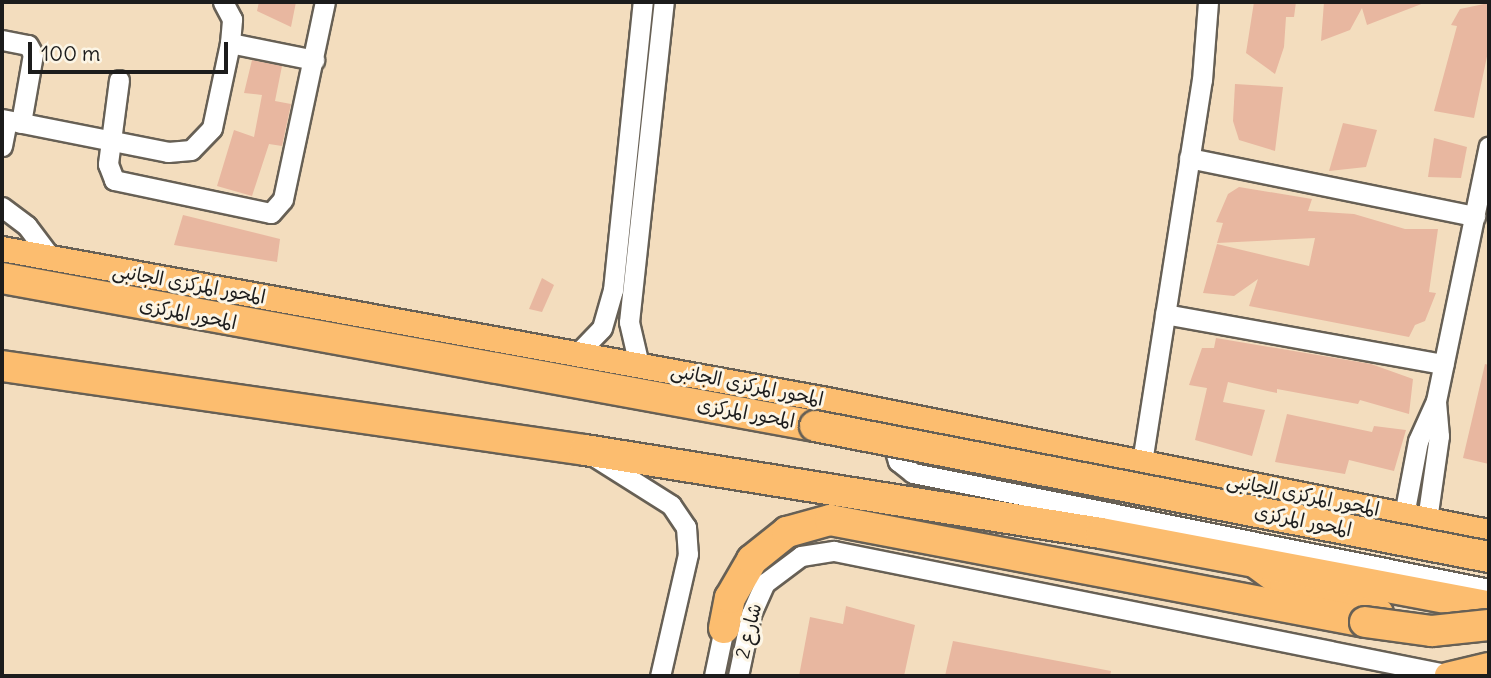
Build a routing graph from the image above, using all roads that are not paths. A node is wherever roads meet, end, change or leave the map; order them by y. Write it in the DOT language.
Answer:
graph roads {
  1 [pos="325,2"];
  2 [pos="643,2"];
  3 [pos="664,2"];
  4 [pos="1208,2"];
  5 [pos="226,3"];
  6 [pos="2,40"];
  7 [pos="230,43"];
  8 [pos="314,60"];
  9 [pos="118,80"];
  10 [pos="10,121"];
  11 [pos="111,143"];
  12 [pos="2,146"];
  13 [pos="1489,146"];
  14 [pos="1189,158"];
  15 [pos="2,207"];
  16 [pos="1475,216"];
  17 [pos="2,249"];
  18 [pos="52,258"];
  19 [pos="2,278"];
  20 [pos="622,291"];
  21 [pos="1165,314"];
  22 [pos="576,355"];
  23 [pos="1444,364"];
  24 [pos="639,365"];
  25 [pos="2,366"];
  26 [pos="916,417"];
  27 [pos="585,450"];
  28 [pos="1142,462"];
  29 [pos="1415,517"];
  30 [pos="1489,532"];
  31 [pos="1489,557"];
  32 [pos="1246,560"];
  33 [pos="1489,589"];
  34 [pos="1489,606"];
  35 [pos="1489,625"];
  36 [pos="724,628"];
  37 [pos="1489,638"];
  38 [pos="1489,665"];
  39 [pos="1451,675"];
  40 [pos="660,676"];
  41 [pos="714,676"];
  42 [pos="738,676"];
  1 -- 8 [label="street"];
  2 -- 20 [label="street"];
  3 -- 20 [label="street"];
  4 -- 14 [label="street"];
  5 -- 7 [label="street"];
  6 -- 10 [label="street"];
  7 -- 8 [label="street"];
  7 -- 11 [label="street"];
  8 -- 11 [label="street"];
  9 -- 11 [label="street"];
  10 -- 11 [label="street"];
  10 -- 12 [label="street"];
  13 -- 16 [label="street"];
  14 -- 16 [label="street"];
  14 -- 21 [label="street"];
  15 -- 18 [label="street"];
  16 -- 23 [label="street"];
  17 -- 18 [label="main road, المحور المركزى الجانبى"];
  18 -- 22 [label="main road, المحور المركزى الجانبى"];
  19 -- 31 [label="highway, المحور المركزى, bridge"];
  20 -- 22 [label="street"];
  20 -- 24 [label="street"];
  21 -- 23 [label="street"];
  21 -- 28 [label="street"];
  22 -- 24 [label="main road, المحور المركزى الجانبى"];
  23 -- 29 [label="street"];
  24 -- 26 [label="main road, المحور المركزى الجانبى"];
  25 -- 27 [label="highway"];
  26 -- 28 [label="main road, المحور المركزى الجانبى"];
  26 -- 33 [label="street"];
  27 -- 32 [label="highway"];
  27 -- 40 [label="street"];
  28 -- 29 [label="main road, المحور المركزى الجانبى"];
  29 -- 30 [label="main road, المحور المركزى الجانبى"];
  32 -- 34 [label="highway"];
  32 -- 37 [label="main road"];
  35 -- 36 [label="highway, bridge"];
  36 -- 41 [label="street, شارع 2"];
  38 -- 39 [label="main road"];
  39 -- 42 [label="street, شارع 2"];
}
